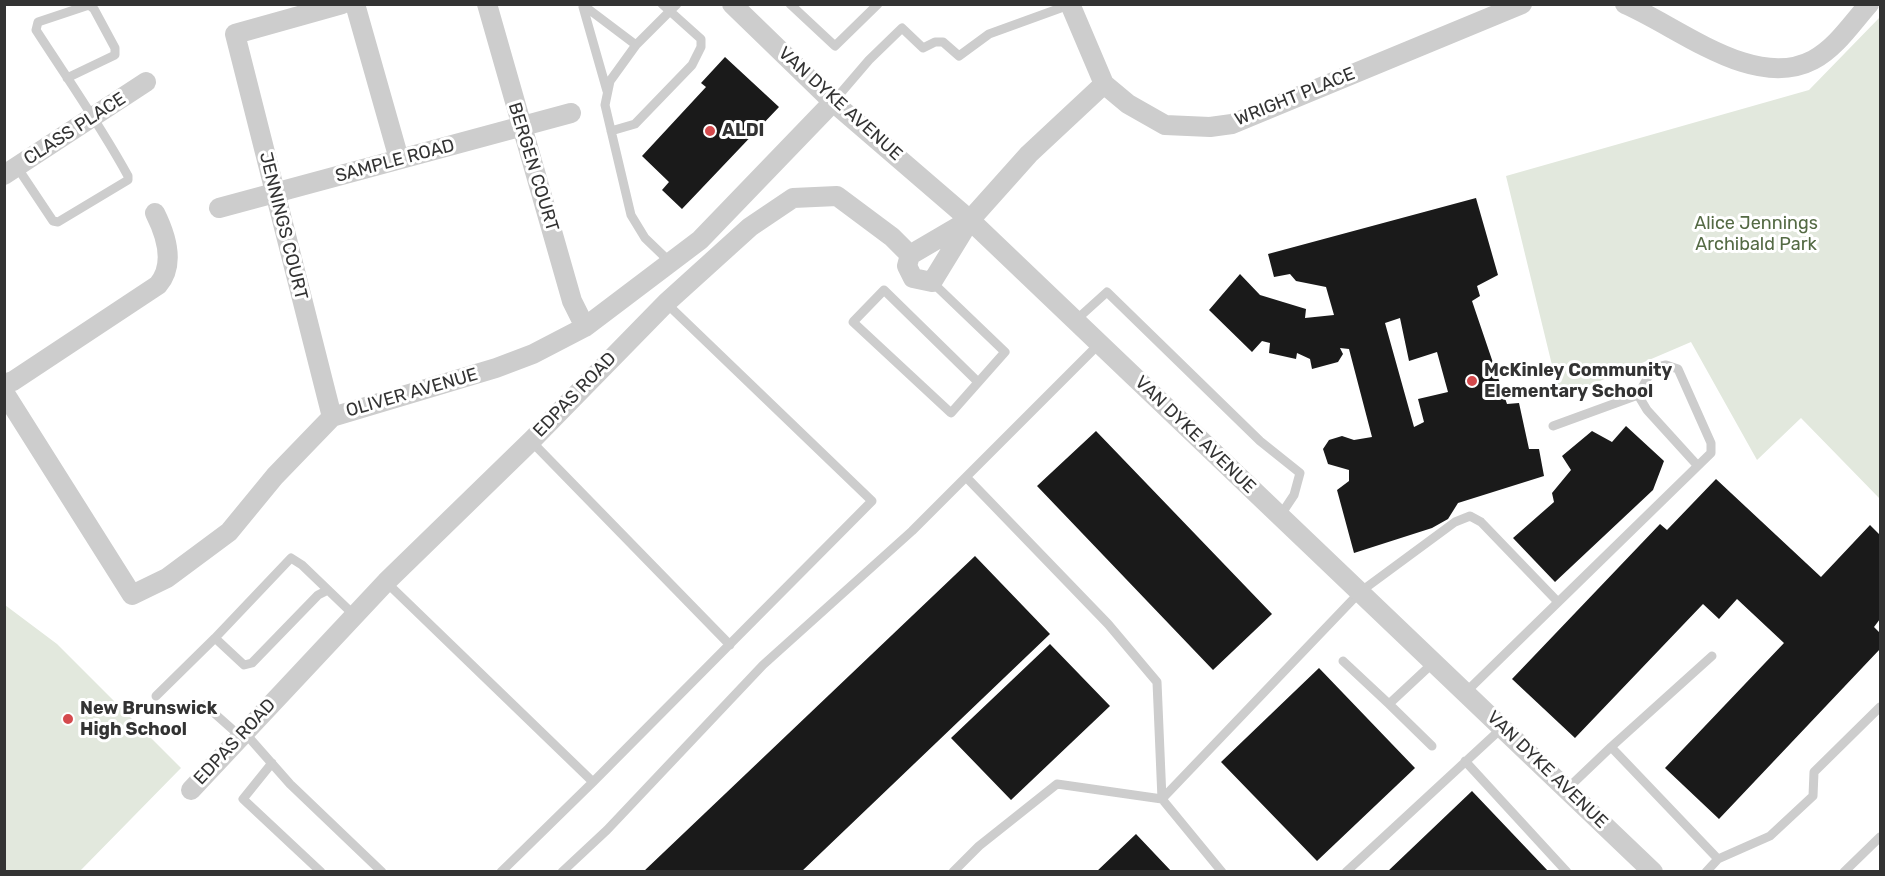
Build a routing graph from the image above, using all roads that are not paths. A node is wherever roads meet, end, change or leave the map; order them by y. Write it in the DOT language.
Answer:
graph roads {
  1 [pos="342,4"];
  2 [pos="355,4"];
  3 [pos="488,4"];
  4 [pos="662,4"];
  5 [pos="732,4"];
  6 [pos="790,4"];
  7 [pos="878,4"];
  8 [pos="1522,4"];
  9 [pos="1625,4"];
  10 [pos="1869,4"];
  11 [pos="1070,5"];
  12 [pos="583,6"];
  13 [pos="674,8"];
  14 [pos="1486,11"];
  15 [pos="636,45"];
  16 [pos="67,78"];
  17 [pos="146,82"];
  18 [pos="1104,84"];
  19 [pos="607,91"];
  20 [pos="833,102"];
  21 [pos="571,113"];
  22 [pos="92,118"];
  23 [pos="522,127"];
  24 [pos="611,131"];
  25 [pos="399,159"];
  26 [pos="11,171"];
  27 [pos="274,192"];
  28 [pos="219,208"];
  29 [pos="155,213"];
  30 [pos="970,220"];
  31 [pos="910,255"];
  32 [pos="671,263"];
  33 [pos="932,282"];
  34 [pos="666,303"];
  35 [pos="1076,320"];
  36 [pos="585,327"];
  37 [pos="1100,343"];
  38 [pos="978,382"];
  39 [pos="4,384"];
  40 [pos="4,392"];
  41 [pos="1638,395"];
  42 [pos="332,417"];
  43 [pos="1553,426"];
  44 [pos="531,441"];
  45 [pos="1697,465"];
  46 [pos="967,478"];
  47 [pos="1280,516"];
  48 [pos="386,582"];
  49 [pos="328,590"];
  50 [pos="1360,592"];
  51 [pos="1558,602"];
  52 [pos="354,615"];
  53 [pos="215,638"];
  54 [pos="730,645"];
  55 [pos="1712,656"];
  56 [pos="1342,661"];
  57 [pos="1434,663"];
  58 [pos="1466,692"];
  59 [pos="156,696"];
  60 [pos="1389,704"];
  61 [pos="205,705"];
  62 [pos="1881,707"];
  63 [pos="1503,727"];
  64 [pos="243,735"];
  65 [pos="1432,746"];
  66 [pos="1611,747"];
  67 [pos="1465,761"];
  68 [pos="272,764"];
  69 [pos="593,782"];
  70 [pos="1567,789"];
  71 [pos="191,790"];
  72 [pos="1162,799"];
  73 [pos="1881,837"];
  74 [pos="1719,858"];
  75 [pos="321,872"];
  76 [pos="382,872"];
  77 [pos="501,872"];
  78 [pos="562,872"];
  79 [pos="953,872"];
  80 [pos="1222,872"];
  81 [pos="1346,872"];
  82 [pos="1567,872"];
  83 [pos="1653,872"];
  84 [pos="1706,872"];
  85 [pos="1844,872"];
  1 -- 27 [label="street, JENNINGS COURT"];
  2 -- 25 [label="street"];
  3 -- 23 [label="street, BERGEN COURT"];
  4 -- 13 [label="lane"];
  5 -- 20 [label="street, VAN DYKE AVENUE"];
  6 -- 7 [label="lane"];
  8 -- 14 [label="street, WRIGHT PLACE"];
  9 -- 10 [label="street"];
  11 -- 18 [label="street, WRIGHT PLACE"];
  11 -- 20 [label="lane"];
  12 -- 15 [label="lane"];
  12 -- 19 [label="lane"];
  13 -- 15 [label="lane"];
  13 -- 24 [label="lane"];
  14 -- 18 [label="street, WRIGHT PLACE"];
  15 -- 19 [label="lane"];
  16 -- 16 [label="lane"];
  16 -- 22 [label="lane"];
  17 -- 22 [label="street, CLASS PLACE"];
  18 -- 30 [label="street"];
  19 -- 24 [label="lane"];
  20 -- 30 [label="street, VAN DYKE AVENUE"];
  20 -- 32 [label="street, OLIVER AVENUE"];
  21 -- 23 [label="street, SAMPLE ROAD"];
  22 -- 26 [label="street, CLASS PLACE"];
  22 -- 26 [label="lane"];
  23 -- 25 [label="street, SAMPLE ROAD"];
  23 -- 36 [label="street, BERGEN COURT"];
  24 -- 32 [label="lane"];
  25 -- 27 [label="street, SAMPLE ROAD"];
  27 -- 28 [label="street, SAMPLE ROAD"];
  27 -- 42 [label="street, JENNINGS COURT"];
  29 -- 39 [label="street"];
  30 -- 31 [label="street"];
  30 -- 33 [label="street"];
  30 -- 35 [label="street, VAN DYKE AVENUE"];
  31 -- 33 [label="street, EDPAS ROAD"];
  31 -- 34 [label="street, EDPAS ROAD"];
  32 -- 36 [label="street, OLIVER AVENUE"];
  33 -- 38 [label="lane"];
  34 -- 44 [label="street, EDPAS ROAD"];
  34 -- 54 [label="lane"];
  35 -- 37 [label="street, VAN DYKE AVENUE"];
  35 -- 47 [label="lane"];
  36 -- 42 [label="street, OLIVER AVENUE"];
  37 -- 46 [label="lane"];
  37 -- 47 [label="street, VAN DYKE AVENUE"];
  38 -- 38 [label="lane"];
  40 -- 42 [label="street, OLIVER AVENUE"];
  41 -- 43 [label="lane"];
  41 -- 45 [label="lane"];
  41 -- 45 [label="lane"];
  44 -- 48 [label="street, EDPAS ROAD"];
  44 -- 54 [label="lane"];
  45 -- 51 [label="lane"];
  46 -- 72 [label="lane"];
  46 -- 78 [label="lane"];
  47 -- 50 [label="street, VAN DYKE AVENUE"];
  48 -- 52 [label="street, EDPAS ROAD"];
  48 -- 69 [label="lane"];
  49 -- 52 [label="lane"];
  49 -- 53 [label="lane"];
  49 -- 53 [label="lane"];
  50 -- 51 [label="lane"];
  50 -- 57 [label="street, VAN DYKE AVENUE"];
  50 -- 72 [label="lane"];
  51 -- 58 [label="lane"];
  52 -- 64 [label="street, EDPAS ROAD"];
  53 -- 59 [label="lane"];
  54 -- 69 [label="lane"];
  55 -- 66 [label="lane"];
  56 -- 60 [label="lane"];
  57 -- 58 [label="street, VAN DYKE AVENUE"];
  57 -- 60 [label="lane"];
  58 -- 63 [label="street, VAN DYKE AVENUE"];
  60 -- 65 [label="lane"];
  61 -- 64 [label="lane"];
  62 -- 74 [label="lane"];
  63 -- 67 [label="lane"];
  63 -- 70 [label="street, VAN DYKE AVENUE"];
  64 -- 68 [label="lane"];
  64 -- 71 [label="street, EDPAS ROAD"];
  66 -- 70 [label="lane"];
  66 -- 74 [label="lane"];
  67 -- 81 [label="lane"];
  67 -- 82 [label="lane"];
  68 -- 75 [label="lane"];
  68 -- 76 [label="lane"];
  69 -- 77 [label="lane"];
  70 -- 83 [label="street, VAN DYKE AVENUE"];
  72 -- 79 [label="lane"];
  72 -- 80 [label="lane"];
  73 -- 85 [label="lane"];
  74 -- 84 [label="lane"];
}
